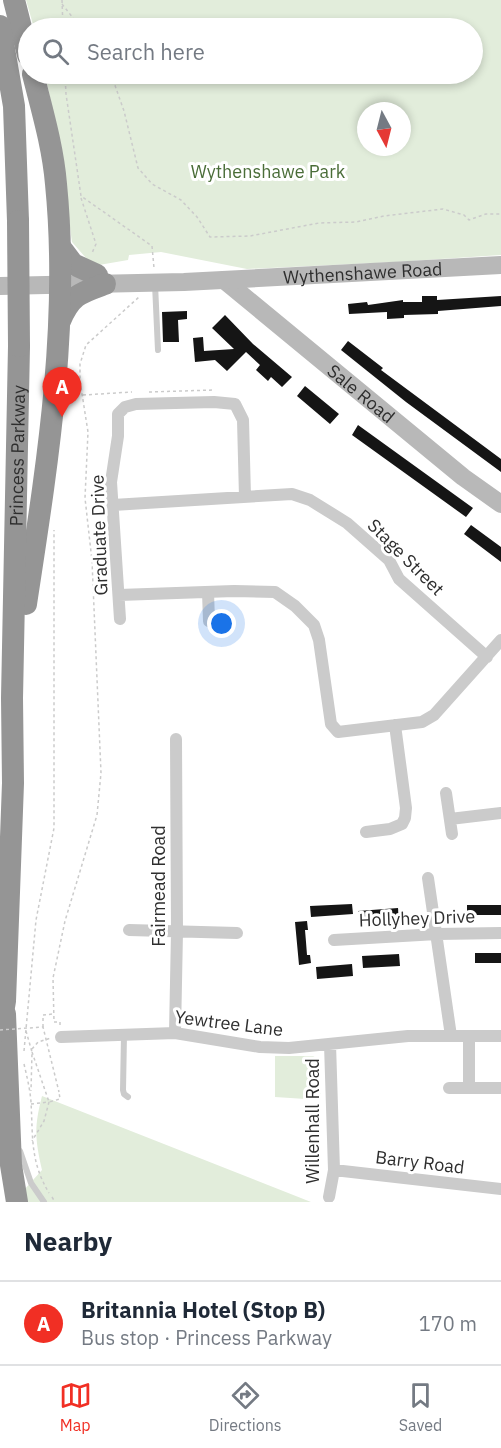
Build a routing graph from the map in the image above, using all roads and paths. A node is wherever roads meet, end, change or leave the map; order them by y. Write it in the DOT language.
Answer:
graph roads {
  1 [pos="14,0"];
  2 [pos="62,0"];
  3 [pos="62,4"];
  4 [pos="19,18"];
  5 [pos="63,18"];
  6 [pos="73,18"];
  7 [pos="0,26"];
  8 [pos="35,84"];
  9 [pos="66,84"];
  10 [pos="114,84"];
  11 [pos="81,196"];
  12 [pos="501,214"];
  13 [pos="61,248"];
  14 [pos="501,265"];
  15 [pos="0,276"];
  16 [pos="96,277"];
  17 [pos="154,279"];
  18 [pos="61,280"];
  19 [pos="224,280"];
  20 [pos="0,286"];
  21 [pos="60,321"];
  22 [pos="158,350"];
  23 [pos="245,497"];
  24 [pos="501,504"];
  25 [pos="113,505"];
  26 [pos="54,524"];
  27 [pos="208,592"];
  28 [pos="119,595"];
  29 [pos="120,618"];
  30 [pos="209,621"];
  31 [pos="499,646"];
  32 [pos="487,657"];
  33 [pos="12,698"];
  34 [pos="395,725"];
  35 [pos="176,739"];
  36 [pos="446,793"];
  37 [pos="501,813"];
  38 [pos="450,819"];
  39 [pos="366,832"];
  40 [pos="452,834"];
  41 [pos="428,878"];
  42 [pos="129,930"];
  43 [pos="177,932"];
  44 [pos="237,933"];
  45 [pos="501,933"];
  46 [pos="437,934"];
  47 [pos="334,940"];
  48 [pos="5,1001"];
  49 [pos="54,1014"];
  50 [pos="43,1027"];
  51 [pos="0,1030"];
  52 [pos="25,1030"];
  53 [pos="175,1033"];
  54 [pos="124,1034"];
  55 [pos="452,1036"];
  56 [pos="469,1036"];
  57 [pos="501,1036"];
  58 [pos="61,1037"];
  59 [pos="330,1044"];
  60 [pos="32,1051"];
  61 [pos="449,1088"];
  62 [pos="468,1088"];
  63 [pos="501,1088"];
  64 [pos="30,1093"];
  65 [pos="128,1097"];
  66 [pos="49,1102"];
  67 [pos="8,1104"];
  68 [pos="31,1104"];
  69 [pos="32,1142"];
  70 [pos="334,1170"];
  71 [pos="501,1190"];
  72 [pos="15,1196"];
  73 [pos="329,1200"];
  74 [pos="44,1202"];
  75 [pos="55,1202"];
  76 [pos="500,1202"];
  1 -- 4 [label="highway"];
  2 -- 3 [label="path"];
  3 -- 5 [label="path"];
  3 -- 6 [label="path"];
  7 -- 33 [label="highway, Princess Parkway, bridge"];
  8 -- 13 [label="highway"];
  9 -- 11 [label="path"];
  10 -- 12 [label="path"];
  11 -- 16 [label="path"];
  11 -- 17 [label="path"];
  13 -- 16 [label="highway"];
  13 -- 18 [label="highway"];
  14 -- 19 [label="main road, Wythenshawe Road"];
  15 -- 18 [label="main road, Wythenshawe Road"];
  16 -- 17 [label="main road, Wythenshawe Road"];
  16 -- 18 [label="main road, Wythenshawe Road"];
  16 -- 21 [label="highway"];
  17 -- 19 [label="main road, Wythenshawe Road"];
  17 -- 22 [label="lane"];
  17 -- 49 [label="path"];
  18 -- 20 [label="main road, Wythenshawe Road"];
  18 -- 21 [label="highway"];
  19 -- 24 [label="main road, Sale Road"];
  21 -- 33 [label="highway"];
  23 -- 25 [label="street, Stage Street"];
  23 -- 25 [label="street, Graduate Drive"];
  23 -- 32 [label="street, Stage Street"];
  25 -- 28 [label="street, Graduate Drive"];
  26 -- 52 [label="path"];
  27 -- 28 [label="street"];
  27 -- 30 [label="street"];
  27 -- 34 [label="street"];
  28 -- 29 [label="street, Graduate Drive"];
  31 -- 32 [label="street"];
  32 -- 34 [label="street"];
  33 -- 48 [label="highway, Princess Parkway"];
  34 -- 39 [label="street"];
  35 -- 43 [label="street, Fairmead Road"];
  36 -- 38 [label="street"];
  37 -- 38 [label="street"];
  38 -- 40 [label="street"];
  41 -- 46 [label="street"];
  42 -- 43 [label="street"];
  43 -- 44 [label="street"];
  43 -- 53 [label="street, Fairmead Road"];
  45 -- 46 [label="street, Hollyhey Drive"];
  46 -- 47 [label="street, Hollyhey Drive"];
  46 -- 55 [label="street"];
  48 -- 51 [label="highway, Princess Parkway"];
  48 -- 67 [label="highway"];
  49 -- 50 [label="path"];
  49 -- 58 [label="path"];
  50 -- 51 [label="path, bridge"];
  50 -- 66 [label="path, bridge"];
  52 -- 60 [label="path"];
  52 -- 64 [label="path"];
  53 -- 54 [label="street, Yewtree Lane"];
  53 -- 59 [label="street, Yewtree Lane"];
  54 -- 58 [label="street, Yewtree Lane"];
  54 -- 65 [label="lane"];
  55 -- 56 [label="street, Yewtree Lane"];
  55 -- 59 [label="street, Yewtree Lane"];
  56 -- 57 [label="street, Yewtree Lane"];
  56 -- 62 [label="street"];
  58 -- 60 [label="path"];
  59 -- 70 [label="street, Willenhall Road"];
  60 -- 64 [label="path"];
  60 -- 66 [label="path"];
  61 -- 62 [label="street"];
  62 -- 63 [label="street"];
  64 -- 68 [label="path"];
  66 -- 68 [label="path"];
  66 -- 69 [label="path"];
  67 -- 72 [label="highway"];
  67 -- 74 [label="lane"];
  68 -- 69 [label="path"];
  69 -- 75 [label="path"];
  70 -- 71 [label="street, Barry Road"];
  70 -- 73 [label="street, Willenhall Road"];
  71 -- 76 [label="street"];
}
